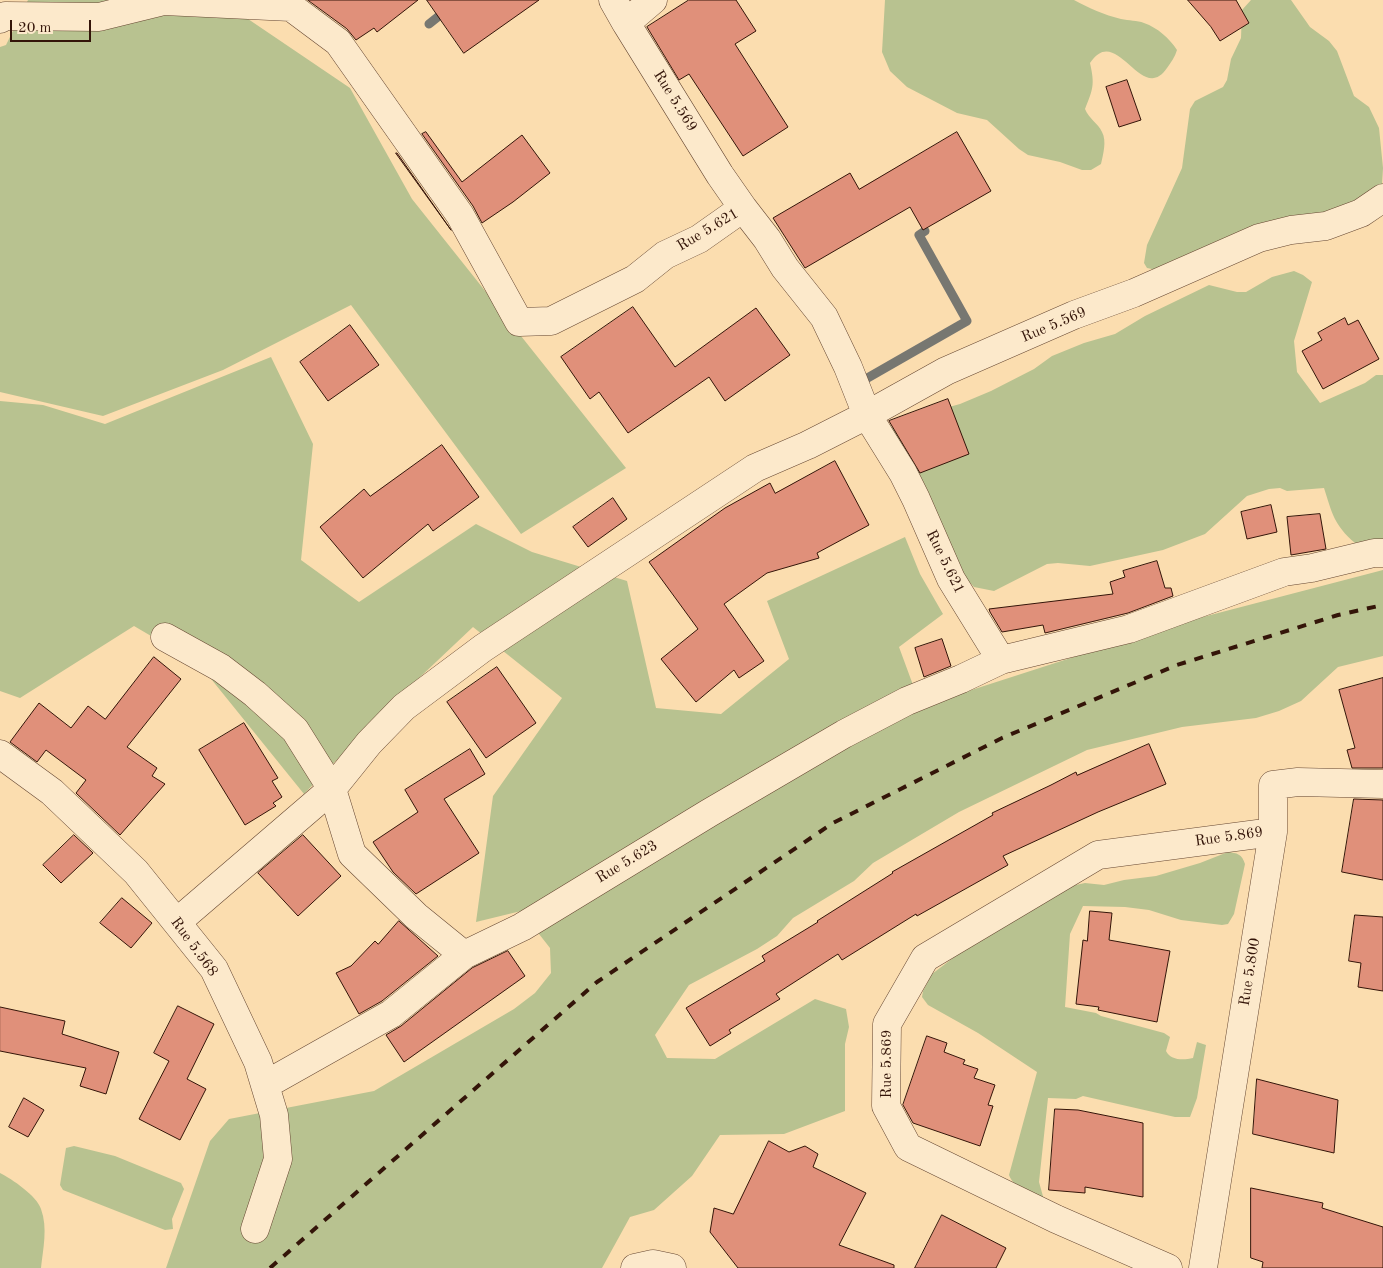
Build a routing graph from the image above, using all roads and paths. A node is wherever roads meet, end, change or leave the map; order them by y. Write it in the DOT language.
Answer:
graph roads {
  1 [pos="652,0"];
  2 [pos="620,11"];
  3 [pos="0,19"];
  4 [pos="1383,198"];
  5 [pos="743,208"];
  6 [pos="867,415"];
  7 [pos="1383,553"];
  8 [pos="165,637"];
  9 [pos="1001,660"];
  10 [pos="0,754"];
  11 [pos="1383,784"];
  12 [pos="332,789"];
  13 [pos="1273,832"];
  14 [pos="177,922"];
  15 [pos="464,954"];
  16 [pos="265,1085"];
  17 [pos="255,1229"];
  18 [pos="635,1268"];
  19 [pos="672,1268"];
  20 [pos="1168,1268"];
  21 [pos="1203,1268"];
  1 -- 2 [label="street, Rue 5.569"];
  2 -- 5 [label="street, Rue 5.569"];
  3 -- 5 [label="street, Rue 5.621"];
  4 -- 6 [label="street, Rue 5.569"];
  5 -- 6 [label="street, Rue 5.621"];
  6 -- 9 [label="street, Rue 5.621"];
  6 -- 12 [label="street, Rue 5.569"];
  7 -- 9 [label="street"];
  8 -- 12 [label="street"];
  9 -- 15 [label="street, Rue 5.623"];
  10 -- 14 [label="street, Rue 5.568"];
  11 -- 13 [label="street, Rue 5.800"];
  12 -- 14 [label="street, Rue 5.569"];
  12 -- 15 [label="street"];
  13 -- 20 [label="street, Rue 5.869"];
  13 -- 21 [label="street, Rue 5.800"];
  14 -- 16 [label="street, Rue 5.568"];
  15 -- 16 [label="street, Rue 5.623"];
  16 -- 17 [label="street, Rue 5.568"];
  18 -- 19 [label="street"];
}
